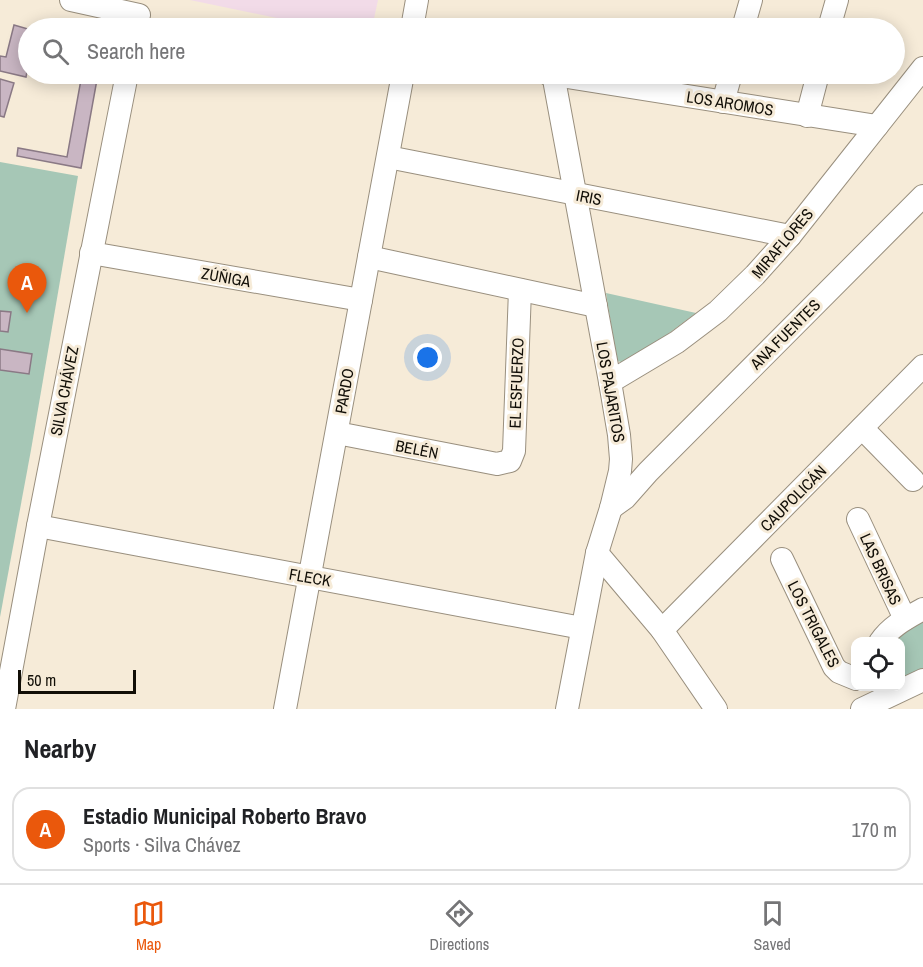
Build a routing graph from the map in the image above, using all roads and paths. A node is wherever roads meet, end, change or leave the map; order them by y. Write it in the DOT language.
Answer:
graph roads {
  1 [pos="70,0"];
  2 [pos="417,0"];
  3 [pos="751,0"];
  4 [pos="837,0"];
  5 [pos="138,15"];
  6 [pos="414,18"];
  7 [pos="746,18"];
  8 [pos="832,18"];
  9 [pos="923,68"];
  10 [pos="125,84"];
  11 [pos="401,84"];
  12 [pos="555,84"];
  13 [pos="614,84"];
  14 [pos="728,84"];
  15 [pos="815,84"];
  16 [pos="723,102"];
  17 [pos="807,116"];
  18 [pos="877,126"];
  19 [pos="388,158"];
  20 [pos="575,194"];
  21 [pos="923,196"];
  22 [pos="790,236"];
  23 [pos="91,253"];
  24 [pos="369,257"];
  25 [pos="520,290"];
  26 [pos="361,300"];
  27 [pos="596,306"];
  28 [pos="923,366"];
  29 [pos="610,382"];
  30 [pos="862,428"];
  31 [pos="337,433"];
  32 [pos="497,464"];
  33 [pos="620,471"];
  34 [pos="648,472"];
  35 [pos="913,480"];
  36 [pos="611,508"];
  37 [pos="858,519"];
  38 [pos="38,526"];
  39 [pos="597,553"];
  40 [pos="782,559"];
  41 [pos="310,577"];
  42 [pos="914,614"];
  43 [pos="582,628"];
  44 [pos="662,630"];
  45 [pos="884,637"];
  46 [pos="851,677"];
  47 [pos="923,680"];
  48 [pos="861,691"];
  49 [pos="4,709"];
  50 [pos="285,709"];
  51 [pos="567,709"];
  52 [pos="716,709"];
  53 [pos="861,709"];
  1 -- 5 [label="street"];
  2 -- 6 [label="street"];
  3 -- 7 [label="street"];
  4 -- 8 [label="street"];
  9 -- 18 [label="street, MIRAFLORES"];
  10 -- 23 [label="street, SILVA CHÁVEZ"];
  11 -- 19 [label="street, PARDO"];
  12 -- 20 [label="street, LOS PAJARITOS"];
  13 -- 16 [label="street, LOS AROMOS"];
  14 -- 16 [label="street"];
  15 -- 17 [label="street"];
  16 -- 17 [label="street, LOS AROMOS"];
  17 -- 18 [label="street, LOS AROMOS"];
  18 -- 22 [label="street, MIRAFLORES"];
  19 -- 20 [label="street, IRIS"];
  19 -- 24 [label="street, PARDO"];
  20 -- 22 [label="street, IRIS"];
  20 -- 27 [label="street, LOS PAJARITOS"];
  21 -- 34 [label="street, ANA FUENTES"];
  22 -- 29 [label="street, MIRAFLORES"];
  23 -- 26 [label="street, ZÚÑIGA"];
  23 -- 38 [label="street, SILVA CHÁVEZ"];
  24 -- 25 [label="street"];
  24 -- 26 [label="street, PARDO"];
  25 -- 27 [label="street"];
  25 -- 32 [label="street, EL ESFUERZO"];
  26 -- 31 [label="street, PARDO"];
  27 -- 29 [label="street, LOS PAJARITOS"];
  28 -- 30 [label="street, CAUPOLICÁN"];
  29 -- 33 [label="street, LOS PAJARITOS"];
  30 -- 35 [label="street"];
  30 -- 44 [label="street, CAUPOLICÁN"];
  31 -- 32 [label="street, BELÉN"];
  31 -- 41 [label="street, PARDO"];
  33 -- 34 [label="street"];
  33 -- 36 [label="street, LOS PAJARITOS"];
  34 -- 36 [label="street, ANA FUENTES"];
  36 -- 39 [label="street, LOS PAJARITOS"];
  37 -- 42 [label="street, LAS BRISAS"];
  38 -- 41 [label="street, FLECK"];
  38 -- 49 [label="street, SILVA CHÁVEZ"];
  39 -- 43 [label="street, LOS PAJARITOS"];
  39 -- 44 [label="street"];
  40 -- 46 [label="street, LOS TRIGALES"];
  41 -- 43 [label="street, FLECK"];
  41 -- 50 [label="street, PARDO"];
  42 -- 45 [label="street"];
  43 -- 51 [label="street, LOS PAJARITOS"];
  44 -- 52 [label="street"];
  47 -- 53 [label="street"];
  48 -- 53 [label="street"];
}
